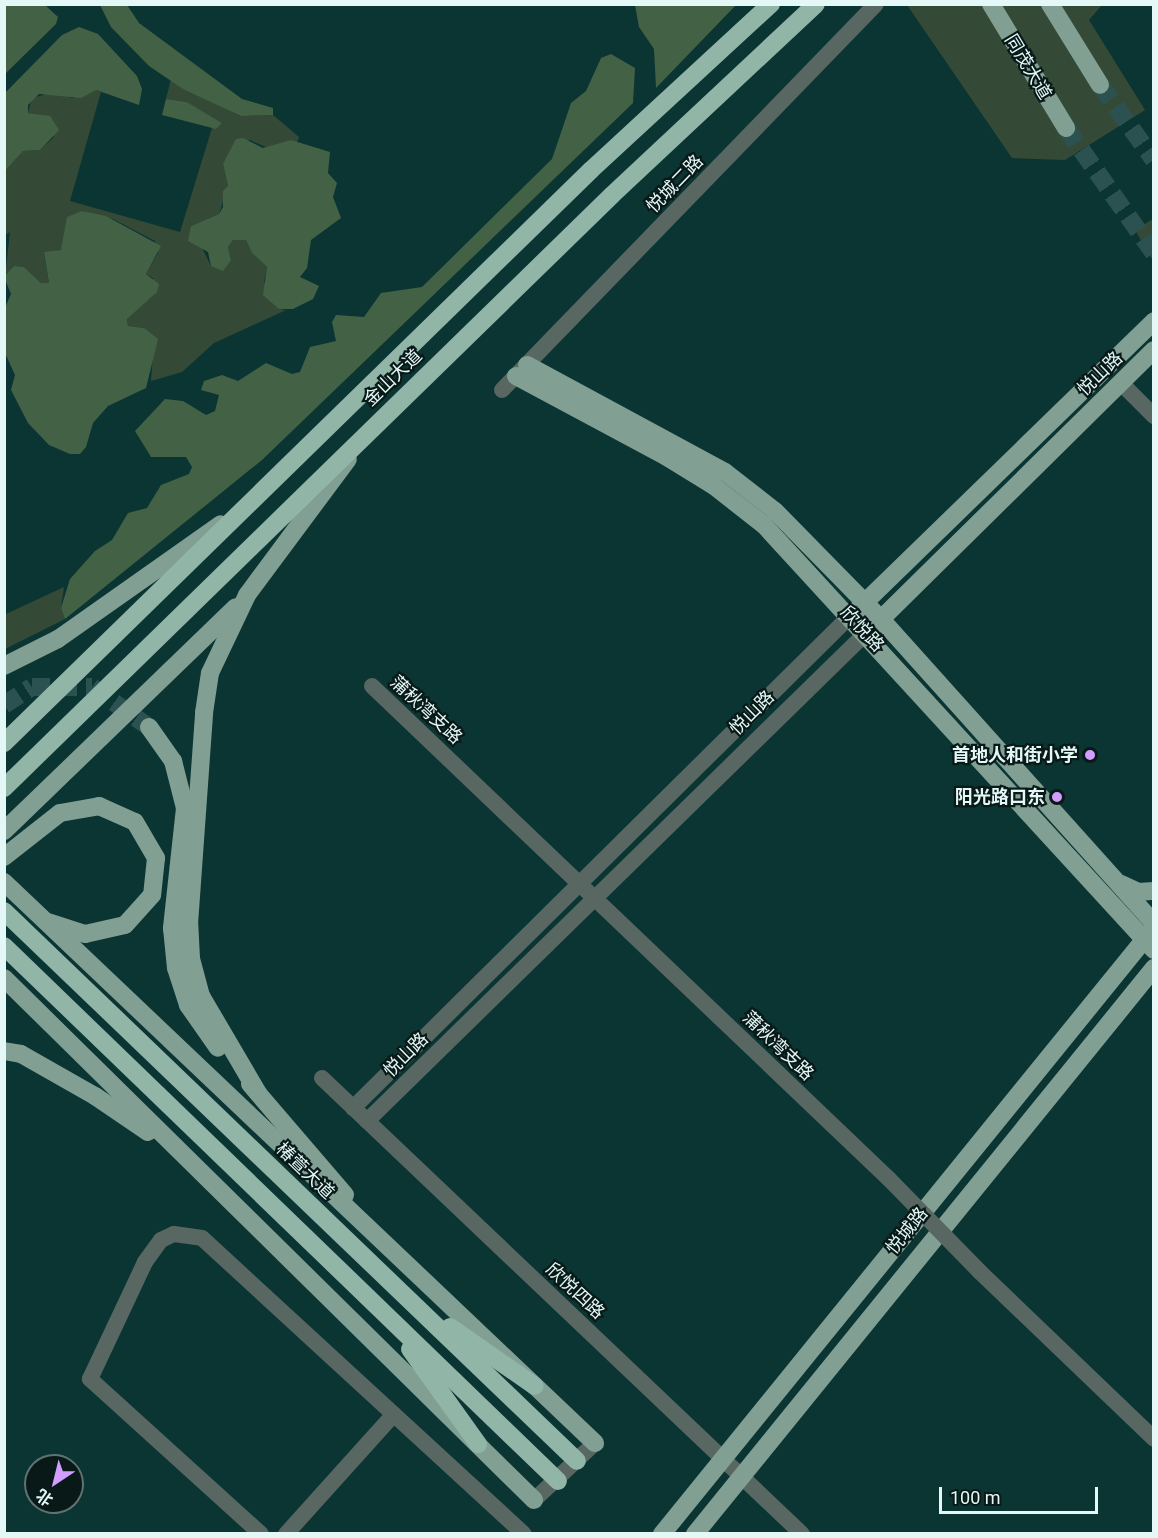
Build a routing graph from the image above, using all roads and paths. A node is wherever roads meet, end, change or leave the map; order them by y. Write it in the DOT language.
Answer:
graph roads {
  1 [pos="763,4"];
  2 [pos="771,4"];
  3 [pos="816,4"];
  4 [pos="876,4"];
  5 [pos="991,4"];
  6 [pos="1050,4"];
  7 [pos="750,25"];
  8 [pos="1100,85"];
  9 [pos="1066,128"];
  10 [pos="1154,321"];
  11 [pos="1154,350"];
  12 [pos="522,370"];
  13 [pos="1121,383"];
  14 [pos="502,390"];
  15 [pos="1154,416"];
  16 [pos="364,436"];
  17 [pos="252,501"];
  18 [pos="247,595"];
  19 [pos="864,602"];
  20 [pos="850,616"];
  21 [pos="881,620"];
  22 [pos="866,633"];
  23 [pos="58,639"];
  24 [pos="4,666"];
  25 [pos="4,680"];
  26 [pos="372,686"];
  27 [pos="149,727"];
  28 [pos="4,743"];
  29 [pos="4,788"];
  30 [pos="4,831"];
  31 [pos="4,857"];
  32 [pos="581,882"];
  33 [pos="5,883"];
  34 [pos="1119,883"];
  35 [pos="1154,891"];
  36 [pos="595,896"];
  37 [pos="4,911"];
  38 [pos="44,920"];
  39 [pos="1154,923"];
  40 [pos="1150,939"];
  41 [pos="4,946"];
  42 [pos="1154,968"];
  43 [pos="4,978"];
  44 [pos="1154,989"];
  45 [pos="1110,1019"];
  46 [pos="4,1051"];
  47 [pos="322,1078"];
  48 [pos="258,1093"];
  49 [pos="353,1108"];
  50 [pos="367,1121"];
  51 [pos="186,1158"];
  52 [pos="395,1254"];
  53 [pos="403,1294"];
  54 [pos="385,1314"];
  55 [pos="535,1386"];
  56 [pos="394,1414"];
  57 [pos="1154,1439"];
  58 [pos="595,1443"];
  59 [pos="478,1444"];
  60 [pos="723,1458"];
  61 [pos="577,1461"];
  62 [pos="742,1476"];
  63 [pos="558,1481"];
  64 [pos="534,1500"];
  65 [pos="261,1533"];
  66 [pos="286,1533"];
  67 [pos="524,1533"];
  68 [pos="662,1533"];
  69 [pos="695,1533"];
  70 [pos="802,1533"];
  1 -- 7 [label="highway"];
  2 -- 7 [label="highway, 金山大道"];
  3 -- 16 [label="highway, 金山大道"];
  4 -- 12 [label="street, 悦城二路"];
  5 -- 9 [label="main road, 同茂大道"];
  6 -- 8 [label="main road"];
  7 -- 17 [label="highway, 金山大道"];
  10 -- 19 [label="main road, 悦山路"];
  11 -- 13 [label="main road, 悦山路"];
  12 -- 14 [label="street, 悦城二路"];
  12 -- 19 [label="main road, 欣悦路"];
  12 -- 20 [label="main road, 欣悦路"];
  13 -- 15 [label="street"];
  13 -- 21 [label="main road, 悦山路"];
  16 -- 18 [label="main road"];
  16 -- 29 [label="highway, 金山大道"];
  17 -- 23 [label="main road"];
  17 -- 28 [label="highway, 金山大道"];
  18 -- 30 [label="main road"];
  18 -- 48 [label="main road"];
  19 -- 20 [label="main road, 悦山路"];
  19 -- 21 [label="main road, 欣悦路"];
  20 -- 22 [label="main road, 欣悦路"];
  20 -- 32 [label="street, 悦山路"];
  21 -- 22 [label="main road, 悦山路"];
  21 -- 34 [label="main road, 欣悦路"];
  22 -- 36 [label="street, 悦山路"];
  22 -- 40 [label="main road, 欣悦路"];
  23 -- 24 [label="main road"];
  23 -- 25 [label="main road"];
  26 -- 32 [label="street, 蒲秋湾支路"];
  27 -- 48 [label="main road"];
  31 -- 38 [label="main road"];
  32 -- 36 [label="street, 蒲秋湾支路"];
  32 -- 49 [label="street, 悦山路"];
  33 -- 38 [label="main road"];
  34 -- 35 [label="main road"];
  34 -- 39 [label="main road, 欣悦路"];
  36 -- 50 [label="street, 悦山路"];
  36 -- 57 [label="street, 蒲秋湾支路, bridge"];
  37 -- 53 [label="highway, 椿萱大道"];
  38 -- 52 [label="main road"];
  40 -- 60 [label="main road, 悦城路"];
  41 -- 54 [label="highway"];
  42 -- 45 [label="main road, 悦城路"];
  43 -- 51 [label="main road"];
  44 -- 45 [label="main road"];
  45 -- 62 [label="main road, 悦城路"];
  46 -- 51 [label="main road"];
  47 -- 49 [label="street, 欣悦四路"];
  48 -- 52 [label="main road"];
  49 -- 50 [label="street, 欣悦四路"];
  50 -- 60 [label="street, 欣悦四路"];
  51 -- 59 [label="main road"];
  52 -- 55 [label="main road"];
  53 -- 55 [label="highway"];
  53 -- 61 [label="highway, 椿萱大道"];
  54 -- 59 [label="highway"];
  54 -- 63 [label="highway"];
  55 -- 58 [label="main road"];
  56 -- 65 [label="street"];
  56 -- 66 [label="street"];
  56 -- 67 [label="street"];
  58 -- 61 [label="street"];
  59 -- 64 [label="main road"];
  60 -- 62 [label="street, 欣悦四路"];
  60 -- 68 [label="main road, 悦城路"];
  61 -- 63 [label="street"];
  62 -- 69 [label="main road, 悦城路"];
  62 -- 70 [label="street, 欣悦四路"];
  63 -- 64 [label="street"];
}
